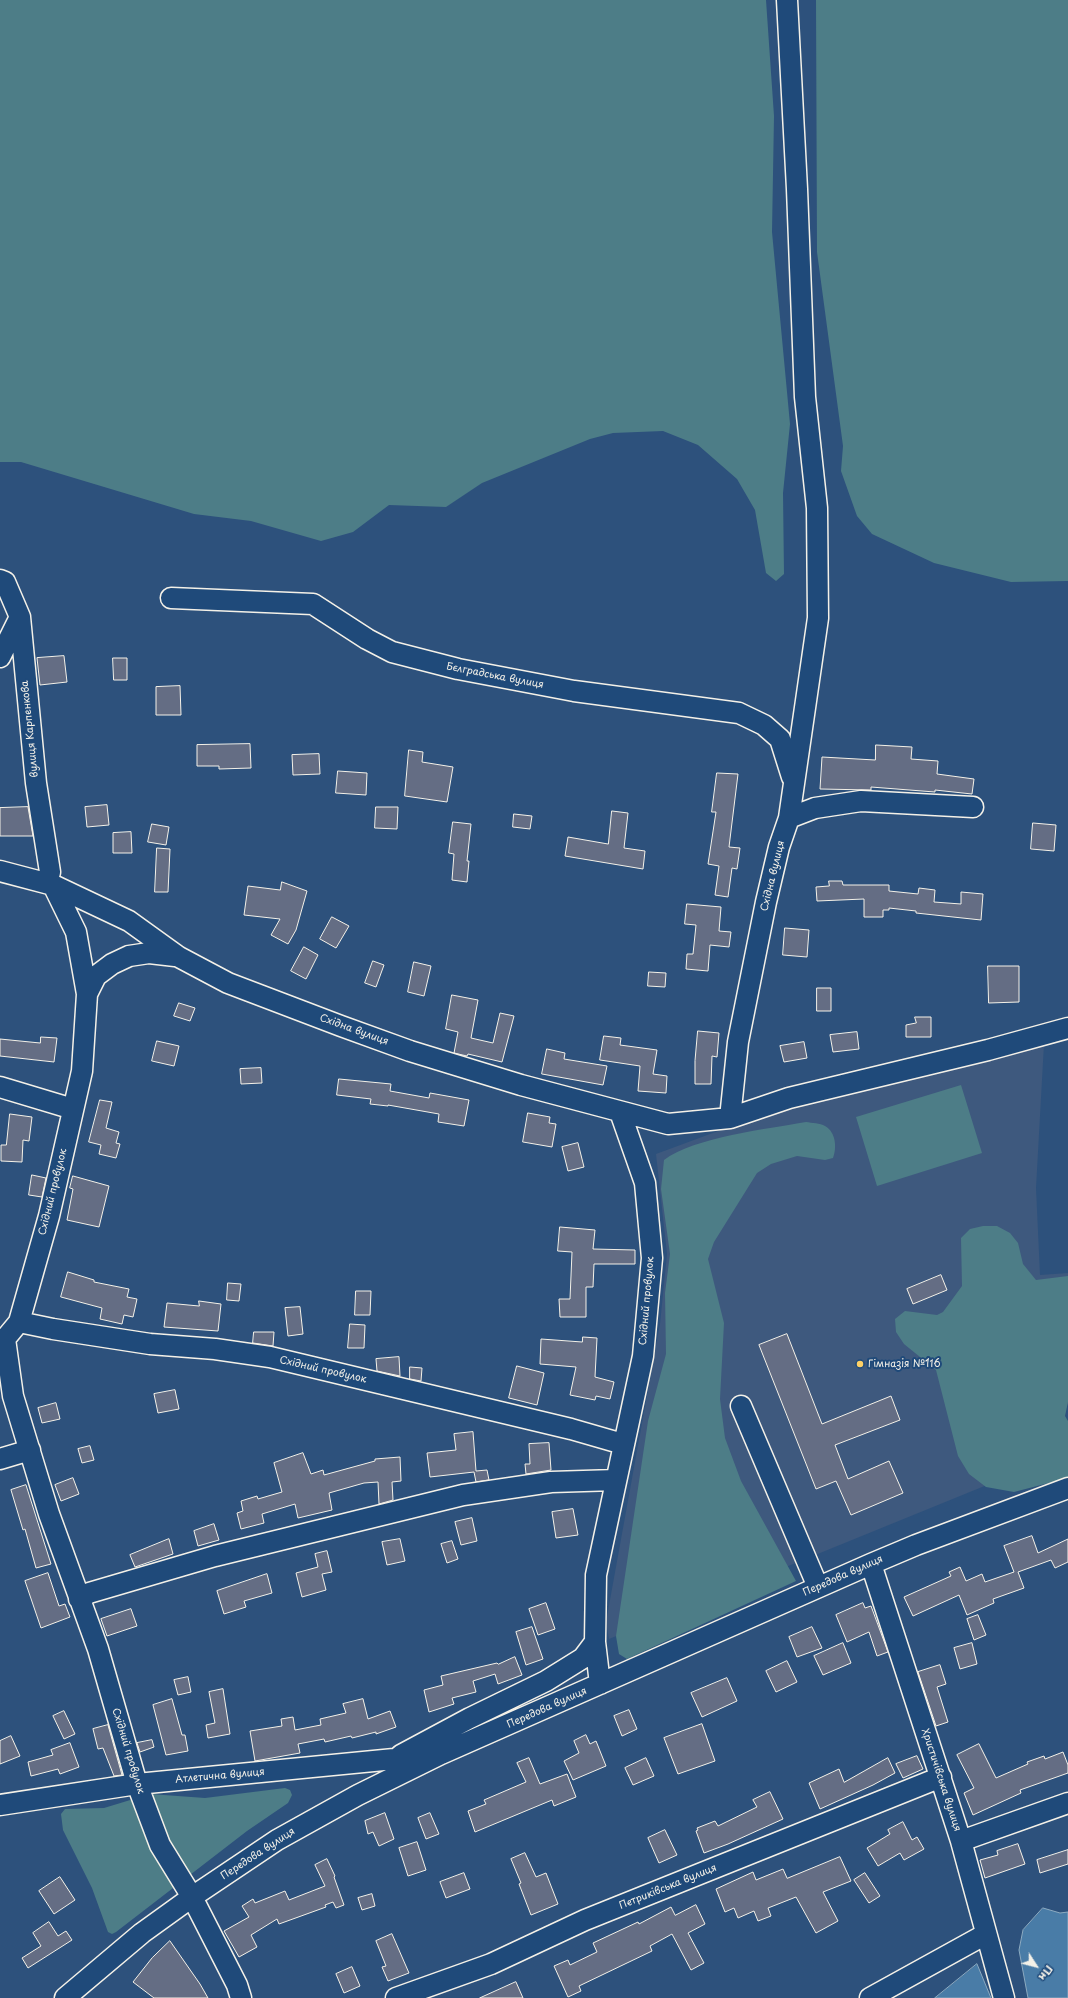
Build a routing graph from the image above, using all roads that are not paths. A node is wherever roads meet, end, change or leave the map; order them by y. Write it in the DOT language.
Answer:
graph roads {
  1 [pos="786,0"];
  2 [pos="0,580"];
  3 [pos="171,598"];
  4 [pos="20,617"];
  5 [pos="0,657"];
  6 [pos="793,782"];
  7 [pos="973,807"];
  8 [pos="789,818"];
  9 [pos="0,871"];
  10 [pos="50,884"];
  11 [pos="179,957"];
  12 [pos="87,994"];
  13 [pos="1068,1028"];
  14 [pos="0,1087"];
  15 [pos="74,1108"];
  16 [pos="620,1112"];
  17 [pos="730,1118"];
  18 [pos="19,1322"];
  19 [pos="2,1338"];
  20 [pos="742,1406"];
  21 [pos="623,1444"];
  22 [pos="30,1450"];
  23 [pos="0,1459"];
  24 [pos="616,1480"];
  25 [pos="1068,1488"];
  26 [pos="871,1564"];
  27 [pos="818,1587"];
  28 [pos="79,1599"];
  29 [pos="595,1642"];
  30 [pos="600,1684"];
  31 [pos="441,1754"];
  32 [pos="392,1760"];
  33 [pos="941,1777"];
  34 [pos="137,1784"];
  35 [pos="1068,1803"];
  36 [pos="0,1805"];
  37 [pos="961,1841"];
  38 [pos="192,1897"];
  39 [pos="986,1934"];
  40 [pos="65,1998"];
  41 [pos="241,1998"];
  42 [pos="396,1998"];
  43 [pos="870,1998"];
  44 [pos="1004,1998"];
  1 -- 6 [label="street, Східна вулиця"];
  2 -- 4 [label="street, вулиця Карпенкова"];
  3 -- 6 [label="street, Бєлградська вулиця"];
  4 -- 5 [label="street"];
  4 -- 10 [label="street, вулиця Карпенкова"];
  6 -- 8 [label="street, Східна вулиця"];
  7 -- 8 [label="street"];
  8 -- 17 [label="street, Східна вулиця"];
  9 -- 10 [label="street, Східна вулиця"];
  10 -- 11 [label="street, Східна вулиця"];
  10 -- 12 [label="street, Східний провулок"];
  11 -- 12 [label="street"];
  11 -- 16 [label="street, Східна вулиця"];
  12 -- 15 [label="street, Східний провулок"];
  13 -- 17 [label="street, Східна вулиця"];
  14 -- 15 [label="street"];
  15 -- 18 [label="street, Східний провулок"];
  16 -- 17 [label="street, Східна вулиця"];
  16 -- 21 [label="street, Східний провулок"];
  18 -- 19 [label="street, Східний провулок"];
  18 -- 21 [label="street, Східний провулок"];
  19 -- 22 [label="street, Східний провулок"];
  20 -- 27 [label="street"];
  21 -- 24 [label="street, Східний провулок"];
  22 -- 23 [label="street"];
  22 -- 28 [label="street, Східний провулок"];
  24 -- 28 [label="street"];
  24 -- 29 [label="street, Східний провулок"];
  25 -- 26 [label="street, Передова вулиця"];
  26 -- 27 [label="street, Передова вулиця"];
  26 -- 33 [label="street, Христичівська вулиця"];
  27 -- 30 [label="street, Передова вулиця"];
  28 -- 34 [label="street, Східний провулок"];
  29 -- 30 [label="street, Східний провулок"];
  29 -- 32 [label="street"];
  30 -- 31 [label="street, Передова вулиця"];
  31 -- 32 [label="street, Атлетична вулиця"];
  31 -- 38 [label="street, Передова вулиця"];
  32 -- 34 [label="street, Атлетична вулиця"];
  33 -- 37 [label="street, Христичівська вулиця"];
  33 -- 42 [label="street, Петриківська вулиця"];
  34 -- 36 [label="street, Атлетична вулиця"];
  34 -- 38 [label="street, Східний провулок"];
  35 -- 37 [label="street"];
  37 -- 39 [label="street, Христичівська вулиця"];
  38 -- 40 [label="street, Передова вулиця"];
  38 -- 41 [label="street"];
  39 -- 43 [label="street"];
  39 -- 44 [label="street, Христичівська вулиця"];
}
